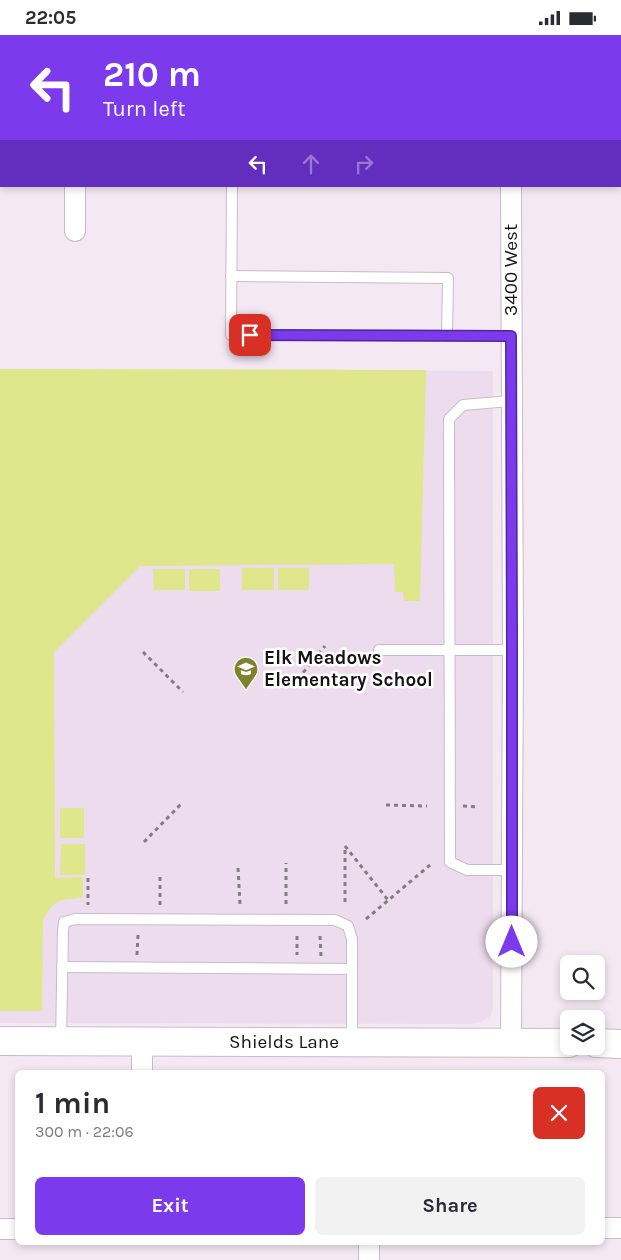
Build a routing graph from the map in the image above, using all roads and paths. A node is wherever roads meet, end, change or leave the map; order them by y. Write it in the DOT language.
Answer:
graph roads {
  1 [pos="75,187"];
  2 [pos="232,187"];
  3 [pos="511,187"];
  4 [pos="75,231"];
  5 [pos="231,276"];
  6 [pos="447,336"];
  7 [pos="511,336"];
  8 [pos="511,401"];
  9 [pos="325,646"];
  10 [pos="379,650"];
  11 [pos="450,650"];
  12 [pos="512,650"];
  13 [pos="143,652"];
  14 [pos="293,685"];
  15 [pos="183,692"];
  16 [pos="183,802"];
  17 [pos="386,805"];
  18 [pos="428,806"];
  19 [pos="462,806"];
  20 [pos="477,807"];
  21 [pos="144,842"];
  22 [pos="286,863"];
  23 [pos="430,865"];
  24 [pos="238,868"];
  25 [pos="512,870"];
  26 [pos="160,877"];
  27 [pos="88,878"];
  28 [pos="388,900"];
  29 [pos="345,902"];
  30 [pos="240,904"];
  31 [pos="286,904"];
  32 [pos="88,905"];
  33 [pos="160,905"];
  34 [pos="366,919"];
  35 [pos="62,967"];
  36 [pos="352,969"];
  37 [pos="0,1041"];
  38 [pos="61,1041"];
  39 [pos="142,1041"];
  40 [pos="352,1043"];
  41 [pos="511,1043"];
  42 [pos="560,1043"];
  43 [pos="605,1043"];
  44 [pos="621,1043"];
  45 [pos="142,1070"];
  46 [pos="605,1228"];
  47 [pos="621,1228"];
  48 [pos="0,1229"];
  49 [pos="15,1229"];
  50 [pos="369,1245"];
  51 [pos="369,1260"];
  1 -- 4 [label="street"];
  2 -- 5 [label="lane"];
  3 -- 7 [label="street, 3400 West"];
  5 -- 6 [label="lane"];
  5 -- 6 [label="lane"];
  6 -- 7 [label="lane"];
  7 -- 8 [label="street, 3400 West"];
  8 -- 11 [label="lane"];
  8 -- 12 [label="street, 3400 West"];
  9 -- 14 [label="path"];
  10 -- 11 [label="lane"];
  11 -- 12 [label="lane"];
  11 -- 25 [label="lane"];
  12 -- 25 [label="street, 3400 West"];
  13 -- 15 [label="path"];
  16 -- 21 [label="path"];
  17 -- 18 [label="path"];
  19 -- 20 [label="path"];
  22 -- 31 [label="path"];
  23 -- 28 [label="path"];
  24 -- 30 [label="path"];
  25 -- 41 [label="street, 3400 West"];
  26 -- 33 [label="path"];
  27 -- 32 [label="path"];
  28 -- 29 [label="path"];
  28 -- 34 [label="path"];
  35 -- 36 [label="lane"];
  35 -- 36 [label="lane"];
  35 -- 38 [label="lane"];
  36 -- 40 [label="lane"];
  37 -- 38 [label="main road, Shields Lane"];
  38 -- 39 [label="main road, Shields Lane"];
  39 -- 40 [label="main road, Shields Lane"];
  39 -- 45 [label="street"];
  40 -- 41 [label="main road, Shields Lane"];
  41 -- 42 [label="main road, Shields Lane"];
  43 -- 44 [label="main road"];
  46 -- 47 [label="street"];
  48 -- 49 [label="street"];
  50 -- 51 [label="street"];
}
